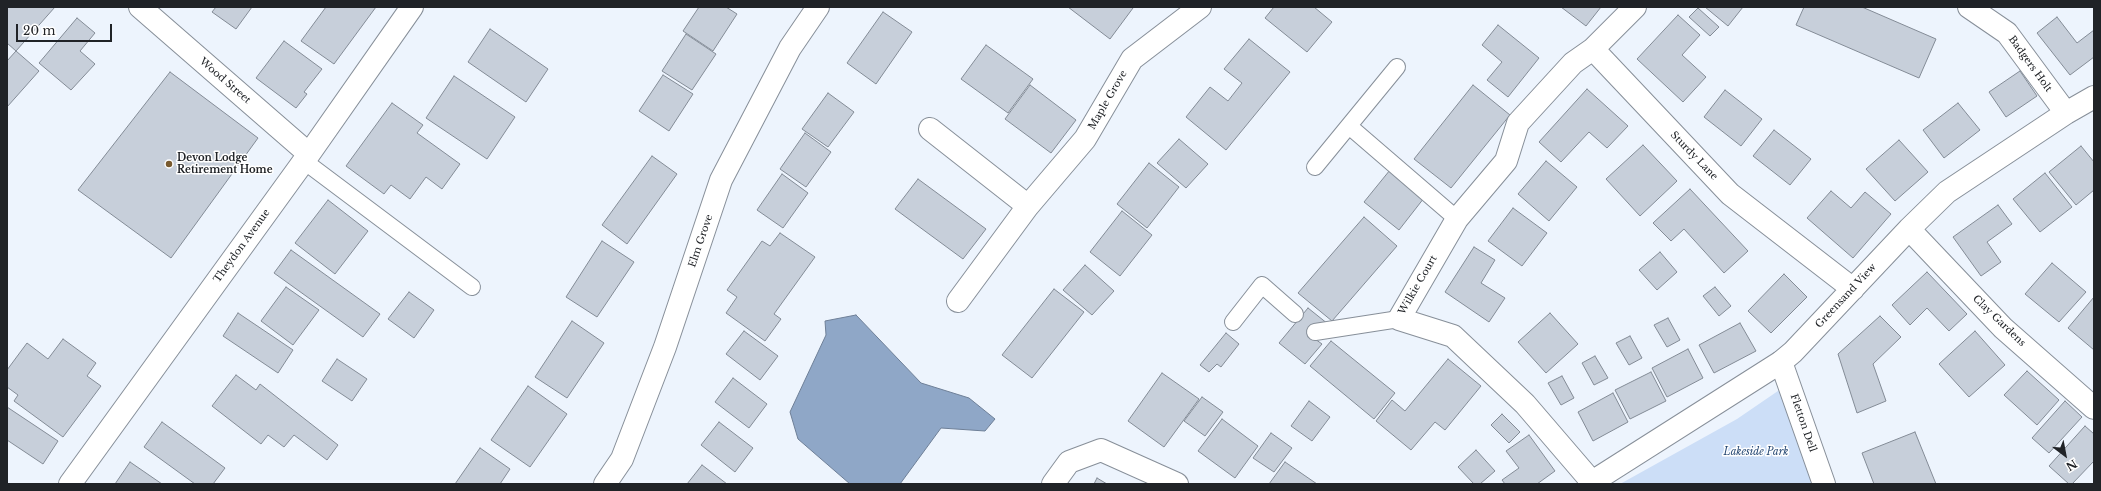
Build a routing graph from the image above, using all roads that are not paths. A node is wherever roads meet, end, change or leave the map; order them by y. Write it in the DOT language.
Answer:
graph roads {
  1 [pos="140,7"];
  2 [pos="412,7"];
  3 [pos="818,7"];
  4 [pos="1200,7"];
  5 [pos="1635,7"];
  6 [pos="1969,7"];
  7 [pos="1593,50"];
  8 [pos="1397,67"];
  9 [pos="2094,97"];
  10 [pos="2066,113"];
  11 [pos="1349,126"];
  12 [pos="930,129"];
  13 [pos="306,158"];
  14 [pos="1315,167"];
  15 [pos="1028,206"];
  16 [pos="1458,219"];
  17 [pos="1909,229"];
  18 [pos="472,287"];
  19 [pos="1853,289"];
  20 [pos="958,301"];
  21 [pos="1295,314"];
  22 [pos="1399,319"];
  23 [pos="1233,322"];
  24 [pos="1315,332"];
  25 [pos="1781,362"];
  26 [pos="2094,408"];
  27 [pos="1591,483"];
  28 [pos="70,484"];
  29 [pos="605,484"];
  30 [pos="1053,484"];
  31 [pos="1177,484"];
  32 [pos="1824,484"];
  1 -- 13 [label="street, Wood Street"];
  2 -- 13 [label="street, Theydon Avenue"];
  3 -- 29 [label="street, Elm Grove"];
  4 -- 15 [label="street, Maple Grove"];
  5 -- 7 [label="street"];
  6 -- 10 [label="street, Badgers Holt"];
  7 -- 16 [label="street, Wilkie Court"];
  7 -- 19 [label="street, Sturdy Lane"];
  8 -- 11 [label="lane"];
  9 -- 10 [label="street, Greensand View"];
  10 -- 17 [label="street, Greensand View"];
  11 -- 14 [label="lane"];
  11 -- 16 [label="lane"];
  12 -- 15 [label="street"];
  13 -- 18 [label="lane"];
  13 -- 28 [label="street, Theydon Avenue"];
  15 -- 20 [label="street, Maple Grove"];
  16 -- 22 [label="street, Wilkie Court"];
  17 -- 19 [label="street, Greensand View"];
  17 -- 26 [label="street, Clay Gardens"];
  19 -- 25 [label="street, Greensand View"];
  21 -- 23 [label="lane"];
  22 -- 24 [label="lane"];
  22 -- 27 [label="street, Wilkie Court"];
  25 -- 27 [label="street, Greensand View"];
  25 -- 32 [label="street, Fletton Dell"];
  30 -- 31 [label="street"];
}
